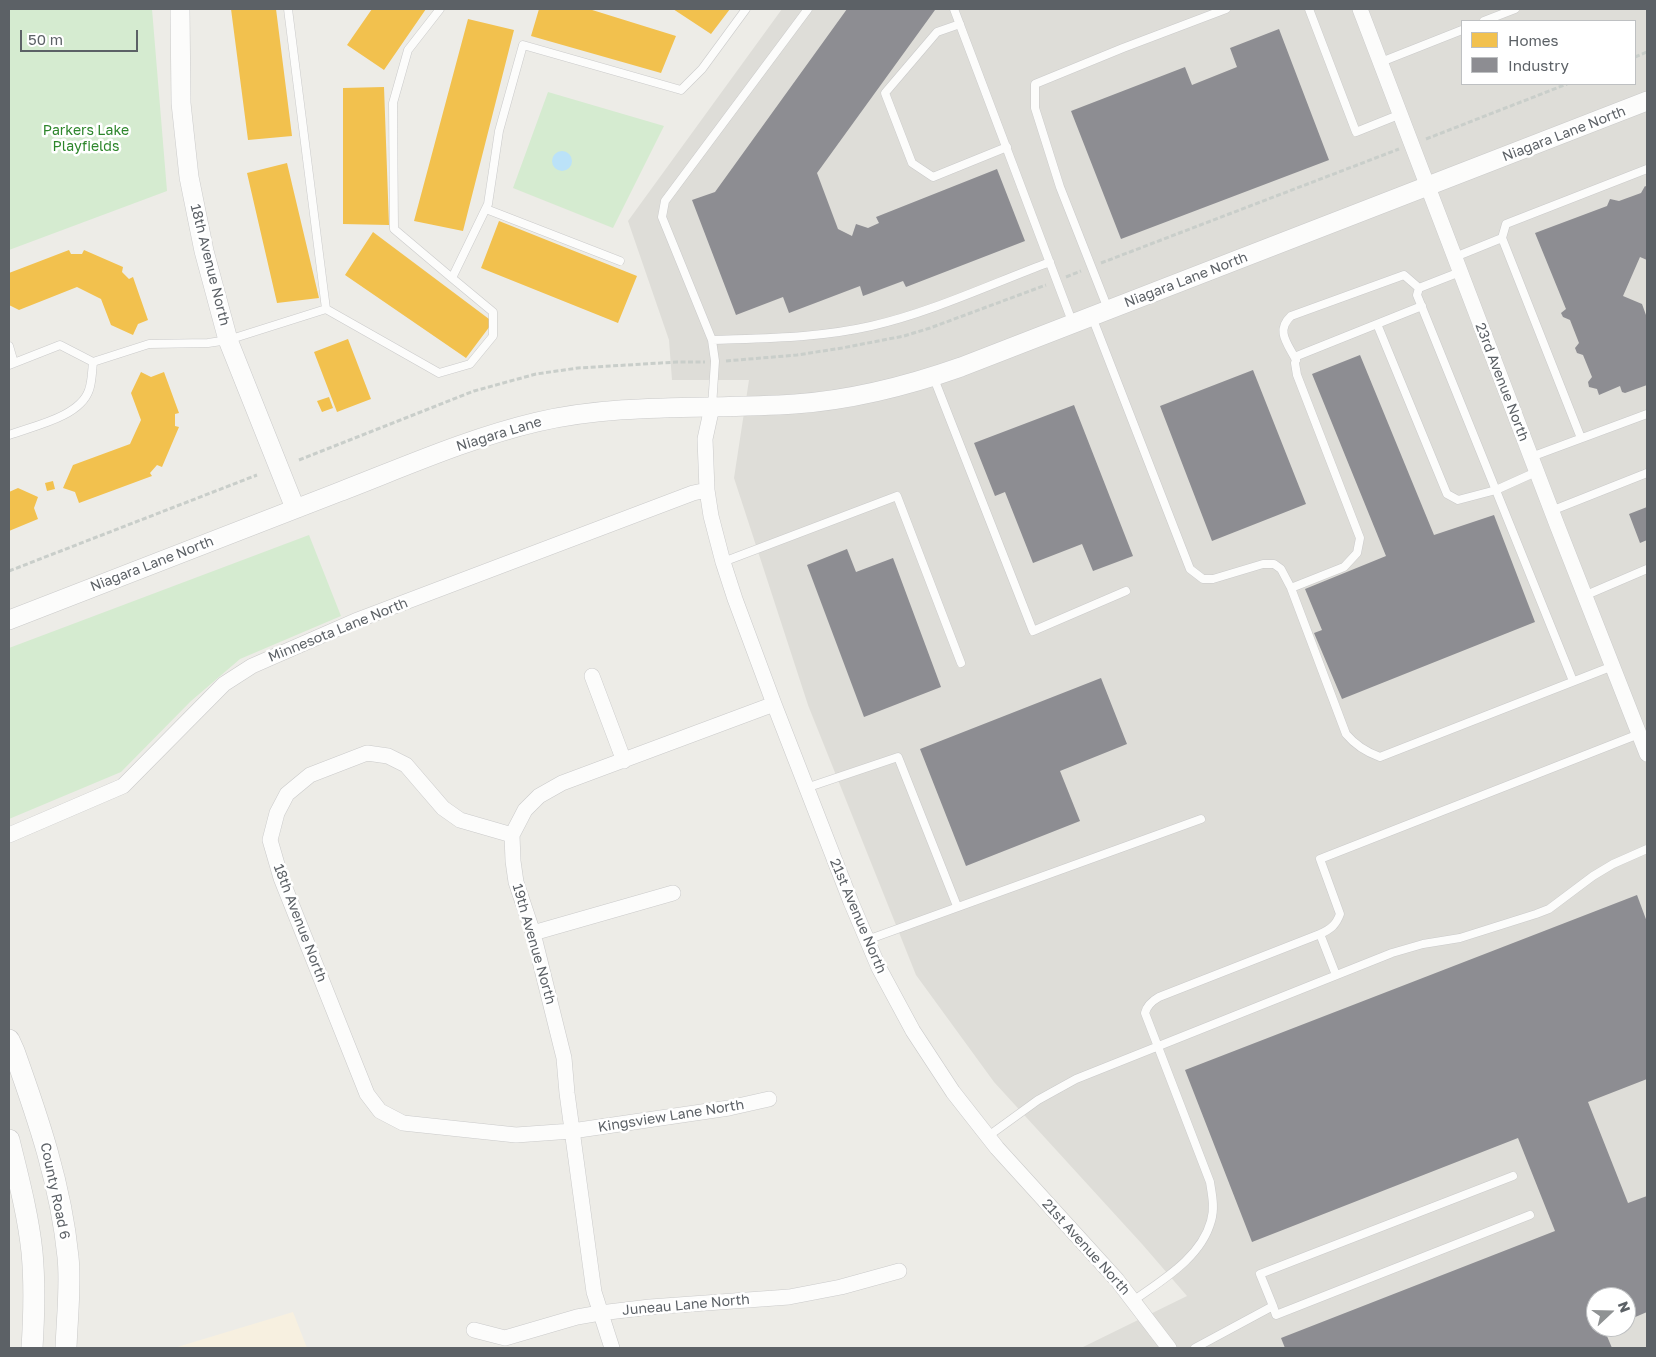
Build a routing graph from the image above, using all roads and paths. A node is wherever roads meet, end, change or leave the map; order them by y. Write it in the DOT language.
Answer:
graph roads {
  1 [pos="180,9"];
  2 [pos="288,9"];
  3 [pos="440,9"];
  4 [pos="746,9"];
  5 [pos="808,9"];
  6 [pos="954,9"];
  7 [pos="1226,9"];
  8 [pos="1309,9"];
  9 [pos="1360,9"];
  10 [pos="1515,9"];
  11 [pos="1501,11"];
  12 [pos="1204,13"];
  13 [pos="1486,20"];
  14 [pos="960,24"];
  15 [pos="1461,30"];
  16 [pos="1381,62"];
  17 [pos="1564,85"];
  18 [pos="1647,102"];
  19 [pos="1401,114"];
  20 [pos="1425,139"];
  21 [pos="1007,147"];
  22 [pos="1647,168"];
  23 [pos="1428,187"];
  24 [pos="486,209"];
  25 [pos="1502,238"];
  26 [pos="1455,257"];
  27 [pos="620,261"];
  28 [pos="1050,262"];
  29 [pos="1460,272"];
  30 [pos="452,278"];
  31 [pos="1419,288"];
  32 [pos="1422,306"];
  33 [pos="326,309"];
  34 [pos="1100,313"];
  35 [pos="1073,324"];
  36 [pos="1377,324"];
  37 [pos="228,340"];
  38 [pos="712,340"];
  39 [pos="9,346"];
  40 [pos="1296,360"];
  41 [pos="93,362"];
  42 [pos="11,364"];
  43 [pos="933,376"];
  44 [pos="712,407"];
  45 [pos="1647,414"];
  46 [pos="9,435"];
  47 [pos="1581,438"];
  48 [pos="1531,457"];
  49 [pos="1536,472"];
  50 [pos="257,475"];
  51 [pos="1647,475"];
  52 [pos="707,490"];
  53 [pos="1496,490"];
  54 [pos="295,508"];
  55 [pos="1551,511"];
  56 [pos="723,562"];
  57 [pos="1647,569"];
  58 [pos="9,571"];
  59 [pos="1291,588"];
  60 [pos="1126,592"];
  61 [pos="1584,596"];
  62 [pos="9,620"];
  63 [pos="961,663"];
  64 [pos="1612,666"];
  65 [pos="592,676"];
  66 [pos="1573,682"];
  67 [pos="774,704"];
  68 [pos="1644,742"];
  69 [pos="624,761"];
  70 [pos="806,788"];
  71 [pos="1201,818"];
  72 [pos="9,835"];
  73 [pos="512,835"];
  74 [pos="1647,849"];
  75 [pos="673,893"];
  76 [pos="957,906"];
  77 [pos="532,933"];
  78 [pos="1320,934"];
  79 [pos="867,940"];
  80 [pos="1336,975"];
  81 [pos="9,1040"];
  82 [pos="1157,1047"];
  83 [pos="769,1099"];
  84 [pos="572,1131"];
  85 [pos="987,1137"];
  86 [pos="9,1140"];
  87 [pos="1513,1176"];
  88 [pos="1530,1215"];
  89 [pos="899,1271"];
  90 [pos="1133,1301"];
  91 [pos="1273,1306"];
  92 [pos="600,1313"];
  93 [pos="474,1330"];
  94 [pos="32,1348"];
  95 [pos="66,1348"];
  96 [pos="612,1348"];
  97 [pos="1169,1348"];
  98 [pos="1195,1348"];
  1 -- 37 [label="street, 18th Avenue North"];
  2 -- 33 [label="lane"];
  3 -- 30 [label="lane"];
  4 -- 24 [label="lane"];
  5 -- 38 [label="lane"];
  6 -- 14 [label="lane"];
  7 -- 12 [label="lane"];
  8 -- 19 [label="lane"];
  9 -- 16 [label="street, 23rd Avenue North"];
  10 -- 11 [label="lane"];
  11 -- 13 [label="lane"];
  12 -- 34 [label="lane"];
  14 -- 21 [label="lane"];
  14 -- 21 [label="lane"];
  15 -- 16 [label="lane"];
  16 -- 19 [label="street, 23rd Avenue North"];
  17 -- 20 [label="path"];
  18 -- 23 [label="street, Niagara Lane North"];
  19 -- 23 [label="street, 23rd Avenue North"];
  21 -- 28 [label="lane"];
  22 -- 25 [label="lane"];
  23 -- 26 [label="street, 23rd Avenue North"];
  23 -- 34 [label="street, Niagara Lane North"];
  24 -- 27 [label="lane"];
  24 -- 30 [label="lane"];
  25 -- 26 [label="lane"];
  25 -- 47 [label="lane"];
  26 -- 29 [label="street, 23rd Avenue North"];
  28 -- 35 [label="lane"];
  28 -- 38 [label="lane"];
  29 -- 31 [label="lane"];
  29 -- 48 [label="street, 23rd Avenue North"];
  30 -- 33 [label="lane"];
  31 -- 32 [label="lane"];
  31 -- 40 [label="lane"];
  32 -- 36 [label="lane"];
  32 -- 53 [label="lane"];
  33 -- 37 [label="lane"];
  34 -- 35 [label="street, Niagara Lane North"];
  34 -- 59 [label="lane"];
  35 -- 43 [label="street, Niagara Lane North"];
  36 -- 40 [label="lane"];
  36 -- 53 [label="lane"];
  37 -- 41 [label="lane"];
  37 -- 54 [label="street, 18th Avenue North"];
  38 -- 44 [label="lane"];
  39 -- 42 [label="lane"];
  40 -- 59 [label="lane"];
  41 -- 42 [label="lane"];
  41 -- 46 [label="lane"];
  43 -- 44 [label="street, Niagara Lane North"];
  43 -- 60 [label="lane"];
  44 -- 52 [label="street, 21st Avenue North"];
  44 -- 54 [label="street, Niagara Lane"];
  45 -- 47 [label="lane"];
  47 -- 48 [label="lane"];
  48 -- 49 [label="street, 23rd Avenue North"];
  49 -- 53 [label="lane"];
  49 -- 55 [label="street, 23rd Avenue North"];
  50 -- 58 [label="path"];
  51 -- 55 [label="lane"];
  52 -- 56 [label="street, 21st Avenue North"];
  52 -- 72 [label="street, Minnesota Lane North"];
  53 -- 66 [label="lane"];
  54 -- 62 [label="street, Niagara Lane North"];
  55 -- 61 [label="street, 23rd Avenue North"];
  56 -- 63 [label="lane"];
  56 -- 67 [label="street, 21st Avenue North"];
  57 -- 61 [label="lane"];
  59 -- 66 [label="lane"];
  61 -- 64 [label="street, 23rd Avenue North"];
  64 -- 66 [label="lane"];
  64 -- 68 [label="street, 23rd Avenue North"];
  65 -- 69 [label="street"];
  67 -- 69 [label="street"];
  67 -- 70 [label="street, 21st Avenue North"];
  68 -- 78 [label="lane"];
  69 -- 73 [label="street"];
  70 -- 76 [label="lane"];
  70 -- 79 [label="street, 21st Avenue North"];
  71 -- 76 [label="lane"];
  73 -- 77 [label="street, 19th Avenue North"];
  73 -- 84 [label="street, 18th Avenue North"];
  74 -- 80 [label="lane"];
  75 -- 77 [label="street"];
  76 -- 79 [label="lane"];
  77 -- 84 [label="street, 19th Avenue North"];
  78 -- 80 [label="lane"];
  78 -- 82 [label="lane"];
  79 -- 85 [label="street, 21st Avenue North"];
  80 -- 82 [label="lane"];
  81 -- 95 [label="main road, County Road 6"];
  82 -- 85 [label="lane"];
  82 -- 90 [label="lane"];
  83 -- 84 [label="street, Kingsview Lane North"];
  84 -- 92 [label="street, 19th Avenue North"];
  85 -- 90 [label="street, 21st Avenue North"];
  86 -- 94 [label="main road"];
  87 -- 91 [label="lane"];
  88 -- 91 [label="lane"];
  89 -- 92 [label="street, Juneau Lane North"];
  90 -- 97 [label="street, 21st Avenue North"];
  91 -- 98 [label="lane"];
  92 -- 93 [label="street, Juneau Lane North"];
  92 -- 96 [label="street, 19th Avenue North"];
}
